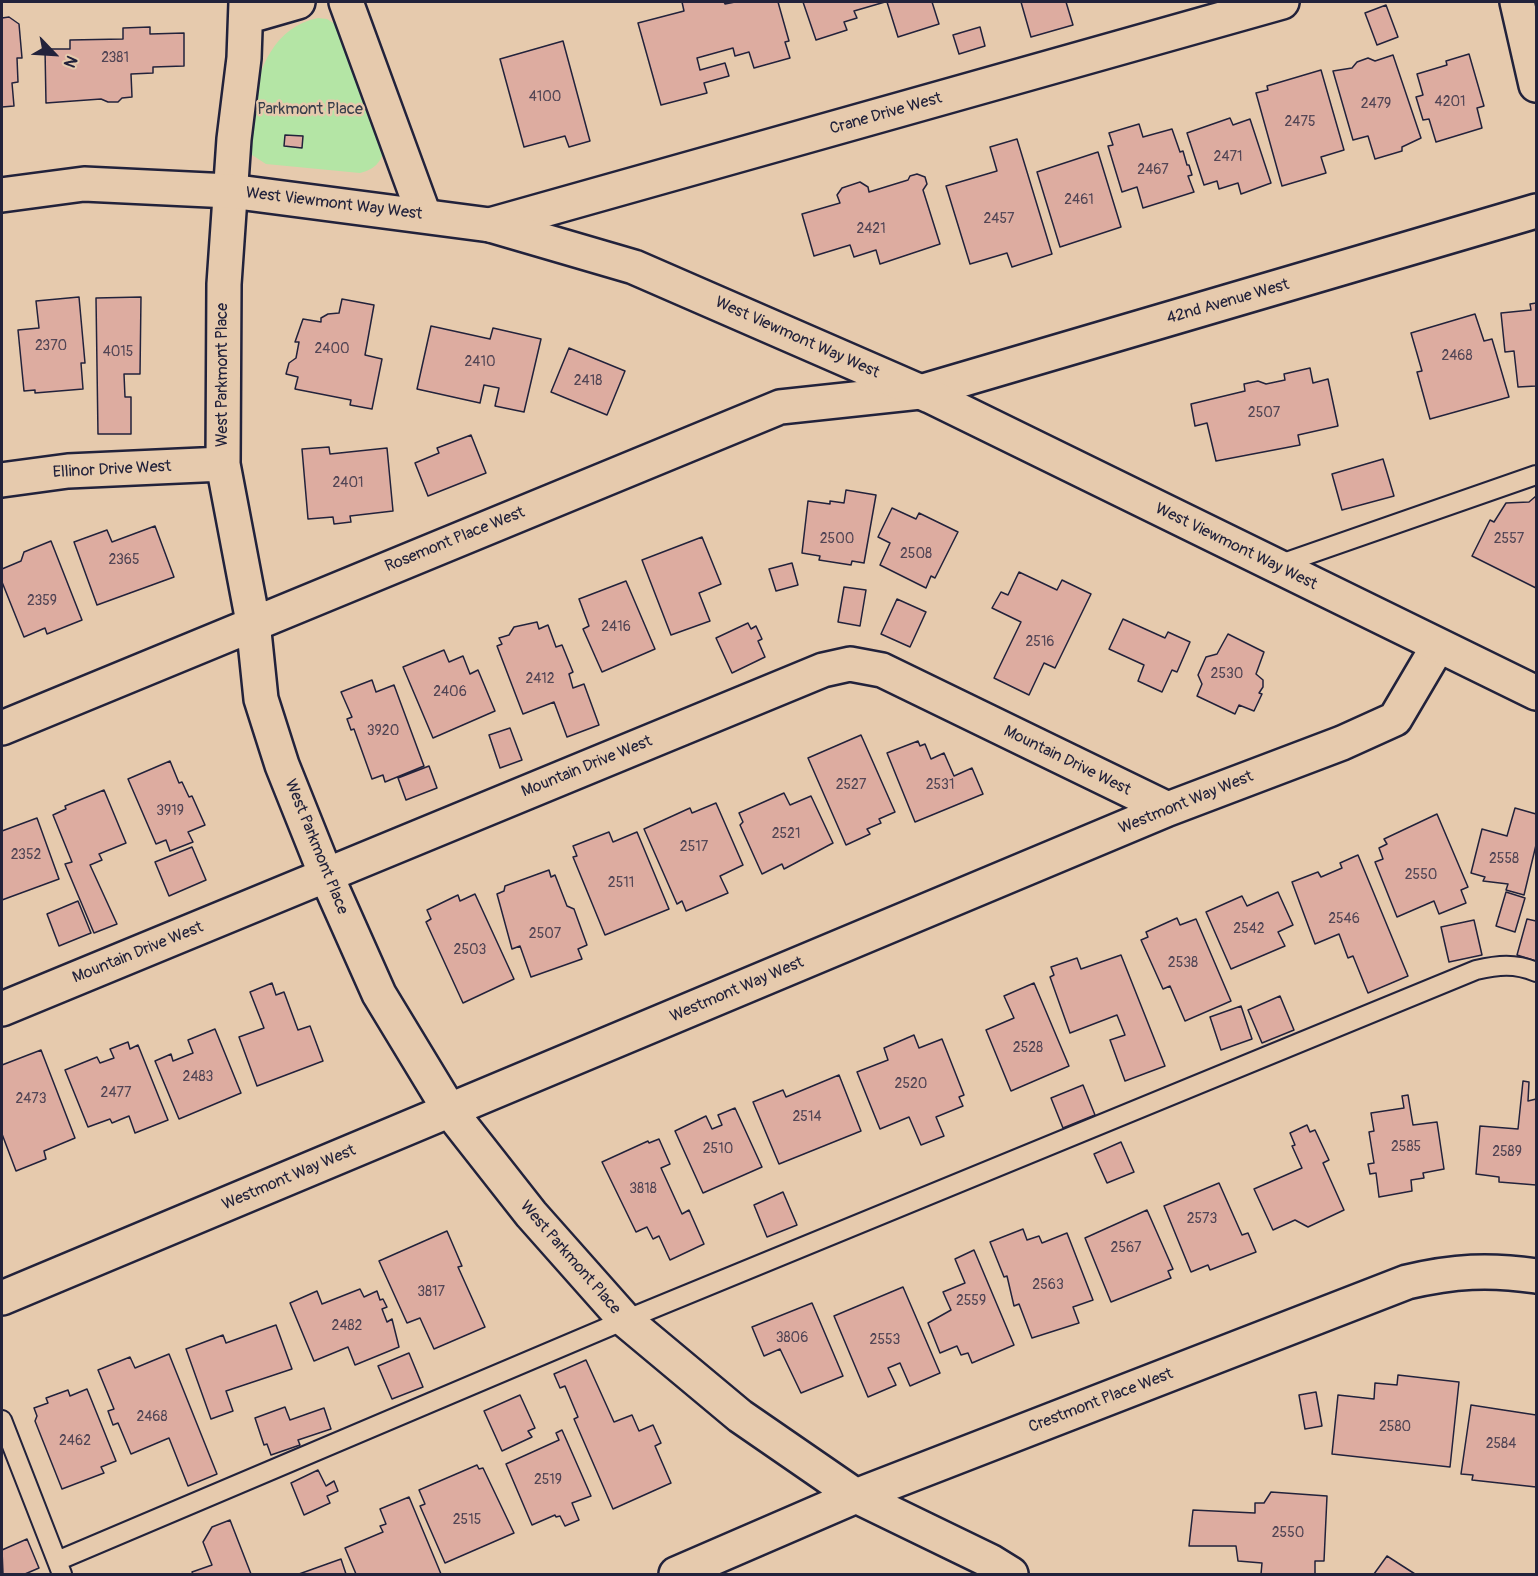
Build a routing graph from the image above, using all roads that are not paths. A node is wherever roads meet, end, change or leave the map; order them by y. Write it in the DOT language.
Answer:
graph roads {
  1 [pos="298,2"];
  2 [pos="346,2"];
  3 [pos="1282,2"];
  4 [pos="1517,2"];
  5 [pos="246,9"];
  6 [pos="1536,85"];
  7 [pos="230,191"];
  8 [pos="2,195"];
  9 [pos="1536,212"];
  10 [pos="424,215"];
  11 [pos="490,225"];
  12 [pos="920,392"];
  13 [pos="223,464"];
  14 [pos="1536,475"];
  15 [pos="2,480"];
  16 [pos="1275,566"];
  17 [pos="253,622"];
  18 [pos="1438,646"];
  19 [pos="1536,693"];
  20 [pos="2,728"];
  21 [pos="1168,809"];
  22 [pos="326,875"];
  23 [pos="1536,972"];
  24 [pos="2,1009"];
  25 [pos="450,1111"];
  26 [pos="1536,1276"];
  27 [pos="2,1298"];
  28 [pos="625,1320"];
  29 [pos="2,1420"];
  30 [pos="856,1496"];
  31 [pos="60,1568"];
  32 [pos="995,1570"];
  33 [pos="676,1575"];
  1 -- 5 [label="street"];
  2 -- 10 [label="street"];
  3 -- 11 [label="street, Crane Drive West"];
  4 -- 6 [label="street"];
  5 -- 7 [label="street, West Parkmont Place"];
  7 -- 8 [label="street, West Viewmont Way West"];
  7 -- 10 [label="street, West Viewmont Way West"];
  7 -- 13 [label="street, West Parkmont Place"];
  9 -- 12 [label="street, 42nd Avenue West"];
  10 -- 11 [label="street, West Viewmont Way West"];
  11 -- 12 [label="street, West Viewmont Way West"];
  12 -- 16 [label="street, West Viewmont Way West"];
  12 -- 17 [label="street, Rosemont Place West"];
  13 -- 15 [label="street, Ellinor Drive West"];
  13 -- 17 [label="street, West Parkmont Place"];
  14 -- 16 [label="lane"];
  16 -- 18 [label="street, West Viewmont Way West"];
  17 -- 20 [label="street, Rosemont Place West"];
  17 -- 22 [label="street, West Parkmont Place"];
  18 -- 19 [label="street, West Viewmont Way West"];
  18 -- 21 [label="street, Westmont Way West"];
  21 -- 22 [label="street, Mountain Drive West"];
  21 -- 25 [label="street, Westmont Way West"];
  22 -- 24 [label="street, Mountain Drive West"];
  22 -- 25 [label="street, West Parkmont Place"];
  23 -- 28 [label="lane"];
  25 -- 27 [label="street, Westmont Way West"];
  25 -- 28 [label="street, West Parkmont Place"];
  26 -- 30 [label="street, Crestmont Place West"];
  28 -- 30 [label="street, West Parkmont Place"];
  28 -- 31 [label="lane"];
  29 -- 31 [label="lane"];
  30 -- 32 [label="street, West Parkmont Place"];
  30 -- 33 [label="street, Crestmont Place West"];
}
